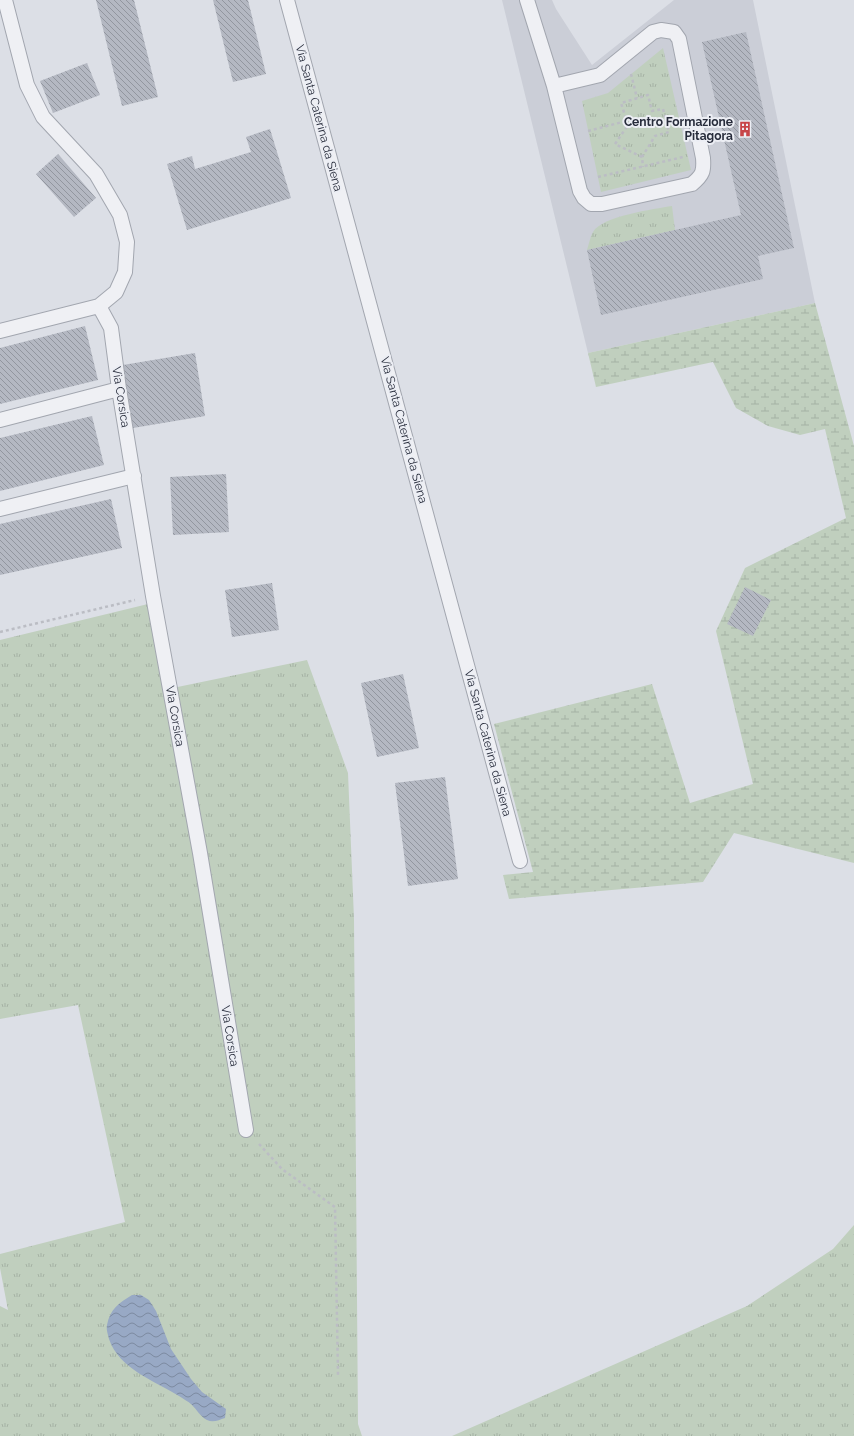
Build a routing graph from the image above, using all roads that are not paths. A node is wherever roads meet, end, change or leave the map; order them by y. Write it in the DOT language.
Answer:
graph roads {
  1 [pos="4,0"];
  2 [pos="287,0"];
  3 [pos="527,0"];
  4 [pos="554,86"];
  5 [pos="99,306"];
  6 [pos="0,331"];
  7 [pos="119,389"];
  8 [pos="0,420"];
  9 [pos="134,476"];
  10 [pos="0,509"];
  11 [pos="520,861"];
  12 [pos="246,1130"];
  1 -- 5 [label="lane"];
  2 -- 11 [label="lane, Via Santa Caterina da Siena"];
  3 -- 4 [label="lane"];
  4 -- 4 [label="lane"];
  5 -- 6 [label="lane"];
  5 -- 7 [label="lane, Via Corsica"];
  7 -- 8 [label="lane"];
  7 -- 9 [label="lane, Via Corsica"];
  9 -- 10 [label="lane"];
  9 -- 12 [label="lane, Via Corsica"];
}
